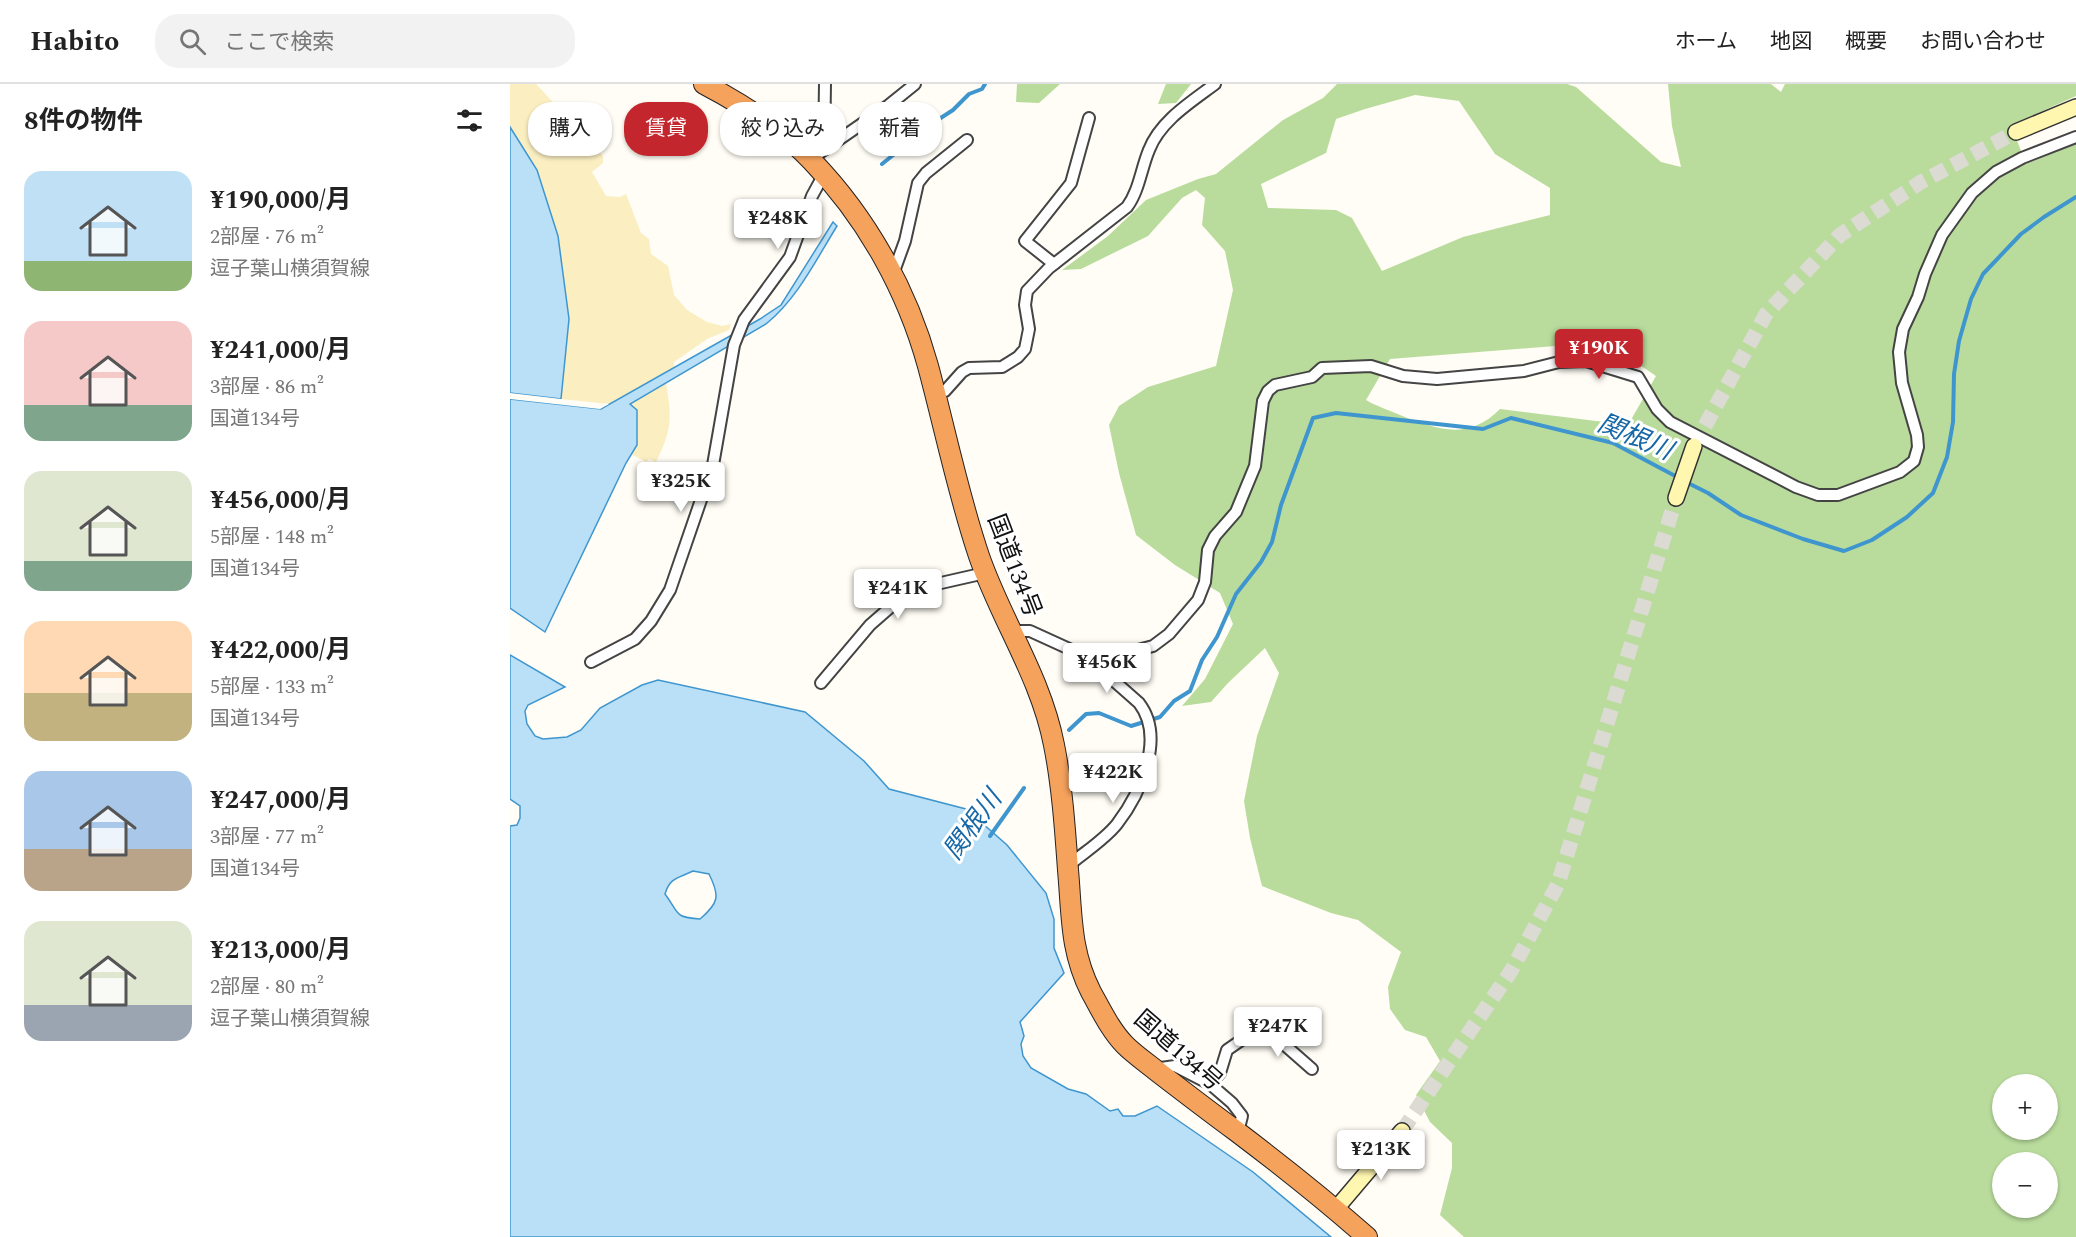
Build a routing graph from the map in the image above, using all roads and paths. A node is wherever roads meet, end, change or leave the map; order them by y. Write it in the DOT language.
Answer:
graph roads {
  1 [pos="704,84"];
  2 [pos="825,84"];
  3 [pos="915,84"];
  4 [pos="1215,84"];
  5 [pos="736,102"];
  6 [pos="823,102"];
  7 [pos="2076,106"];
  8 [pos="1089,118"];
  9 [pos="2016,132"];
  10 [pos="846,134"];
  11 [pos="2076,137"];
  12 [pos="967,140"];
  13 [pos="818,156"];
  14 [pos="824,174"];
  15 [pos="1054,264"];
  16 [pos="893,274"];
  17 [pos="934,395"];
  18 [pos="1694,446"];
  19 [pos="1676,498"];
  20 [pos="985,573"];
  21 [pos="1012,631"];
  22 [pos="1087,657"];
  23 [pos="591,662"];
  24 [pos="821,683"];
  25 [pos="1068,868"];
  26 [pos="1314,1022"];
  27 [pos="1263,1026"];
  28 [pos="1154,1069"];
  29 [pos="1312,1069"];
  30 [pos="1210,1084"];
  31 [pos="1402,1131"];
  32 [pos="1238,1132"];
  33 [pos="1335,1210"];
  34 [pos="1367,1237"];
  1 -- 5 [label="highway, 国道134号"];
  2 -- 6 [label="street"];
  3 -- 10 [label="street"];
  4 -- 15 [label="street"];
  7 -- 9 [label="main road"];
  8 -- 15 [label="street"];
  11 -- 22 [label="street"];
  12 -- 16 [label="street"];
  13 -- 14 [label="highway, 国道134号"];
  14 -- 16 [label="highway, 国道134号"];
  14 -- 23 [label="street"];
  15 -- 17 [label="street"];
  16 -- 17 [label="highway, 国道134号"];
  17 -- 20 [label="highway, 国道134号"];
  18 -- 19 [label="main road"];
  20 -- 21 [label="highway, 国道134号"];
  20 -- 24 [label="street"];
  21 -- 22 [label="street"];
  21 -- 25 [label="highway, 国道134号"];
  22 -- 25 [label="street"];
  25 -- 28 [label="highway, 国道134号"];
  26 -- 27 [label="street"];
  27 -- 29 [label="street"];
  27 -- 30 [label="street"];
  28 -- 30 [label="street"];
  28 -- 32 [label="highway, 国道134号"];
  30 -- 32 [label="street"];
  31 -- 33 [label="main road"];
  32 -- 33 [label="highway, 国道134号"];
  33 -- 34 [label="highway, 国道134号"];
}
